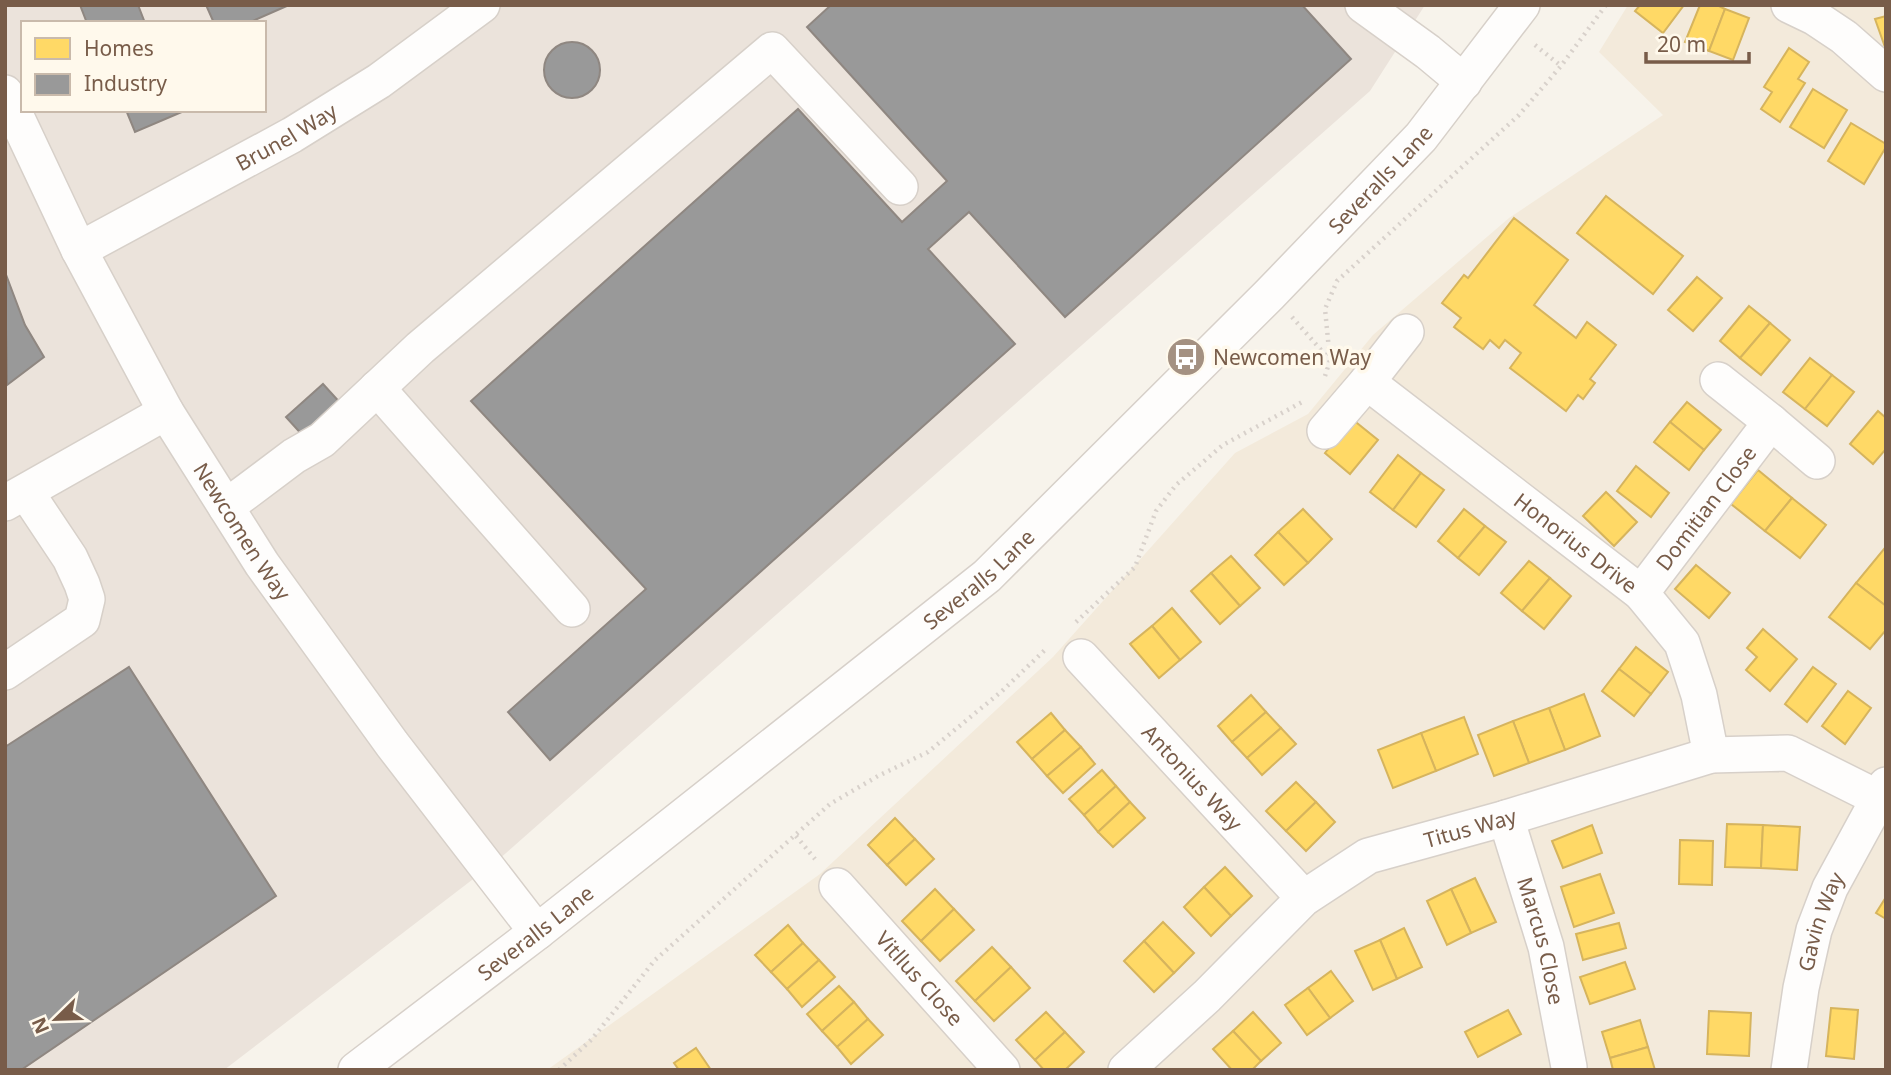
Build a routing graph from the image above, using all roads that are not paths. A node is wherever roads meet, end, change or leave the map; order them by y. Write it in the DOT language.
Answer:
graph roads {
  1 [pos="482,5"];
  2 [pos="1363,5"];
  3 [pos="1522,5"];
  4 [pos="1789,5"];
  5 [pos="1886,74"];
  6 [pos="1464,82"];
  7 [pos="5,93"];
  8 [pos="900,187"];
  9 [pos="79,250"];
  10 [pos="1406,332"];
  11 [pos="1718,380"];
  12 [pos="1367,382"];
  13 [pos="377,388"];
  14 [pos="166,412"];
  15 [pos="1771,422"];
  16 [pos="1325,430"];
  17 [pos="1817,461"];
  18 [pos="15,497"];
  19 [pos="226,507"];
  20 [pos="1640,593"];
  21 [pos="572,609"];
  22 [pos="1069,642"];
  23 [pos="5,672"];
  24 [pos="1711,755"];
  25 [pos="1882,791"];
  26 [pos="1506,818"];
  27 [pos="837,886"];
  28 [pos="1304,898"];
  29 [pos="537,932"];
  30 [pos="1569,1067"];
  31 [pos="356,1070"];
  32 [pos="1002,1070"];
  33 [pos="1126,1070"];
  34 [pos="1789,1070"];
  1 -- 9 [label="street, Brunel Way"];
  2 -- 6 [label="street"];
  3 -- 6 [label="street, Severalls Lane"];
  4 -- 5 [label="street"];
  6 -- 29 [label="street, Severalls Lane"];
  7 -- 9 [label="street, Newcomen Way"];
  8 -- 13 [label="street"];
  9 -- 14 [label="street, Newcomen Way"];
  10 -- 12 [label="street"];
  11 -- 15 [label="street"];
  12 -- 16 [label="street"];
  12 -- 20 [label="street, Honorius Drive"];
  13 -- 19 [label="street"];
  13 -- 21 [label="street"];
  14 -- 18 [label="street"];
  14 -- 19 [label="street, Newcomen Way"];
  15 -- 17 [label="street"];
  15 -- 20 [label="street, Domitian Close"];
  18 -- 23 [label="street"];
  19 -- 29 [label="street, Newcomen Way"];
  20 -- 24 [label="street, Honorius Drive"];
  22 -- 28 [label="street, Antonius Way"];
  24 -- 25 [label="street, Titus Way"];
  24 -- 26 [label="street, Titus Way"];
  25 -- 34 [label="street, Gavin Way"];
  26 -- 28 [label="street, Titus Way"];
  26 -- 30 [label="street, Marcus Close"];
  27 -- 32 [label="street, Vitllus Close"];
  28 -- 33 [label="street, Titus Way"];
  29 -- 31 [label="street, Severalls Lane"];
}
